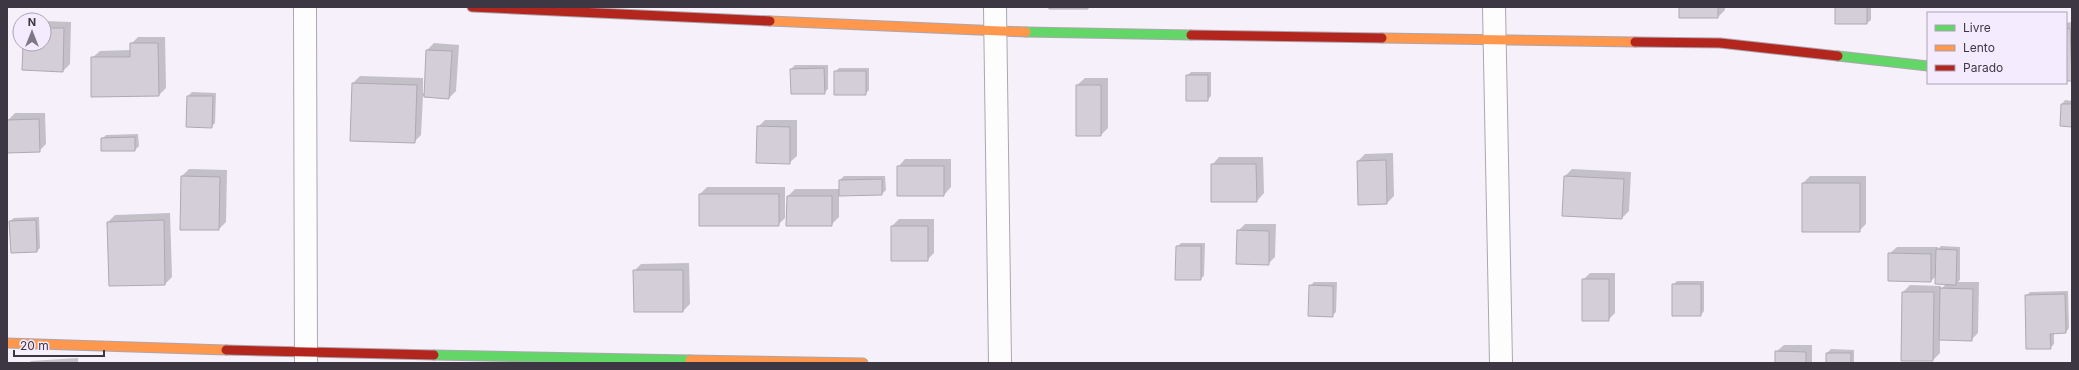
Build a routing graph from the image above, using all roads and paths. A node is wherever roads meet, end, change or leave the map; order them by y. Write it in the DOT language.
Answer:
graph roads {
  1 [pos="305,7"];
  2 [pos="472,7"];
  3 [pos="995,7"];
  4 [pos="1494,7"];
  5 [pos="996,32"];
  6 [pos="1494,41"];
  7 [pos="1927,66"];
  8 [pos="7,343"];
  9 [pos="306,358"];
  10 [pos="863,363"];
  11 [pos="1000,363"];
  12 [pos="1501,363"];
  1 -- 9 [label="street"];
  2 -- 5 [label="street"];
  3 -- 5 [label="street"];
  4 -- 6 [label="street"];
  5 -- 6 [label="street"];
  5 -- 11 [label="street"];
  6 -- 7 [label="street"];
  6 -- 12 [label="street"];
  8 -- 9 [label="street"];
  9 -- 10 [label="street"];
}
